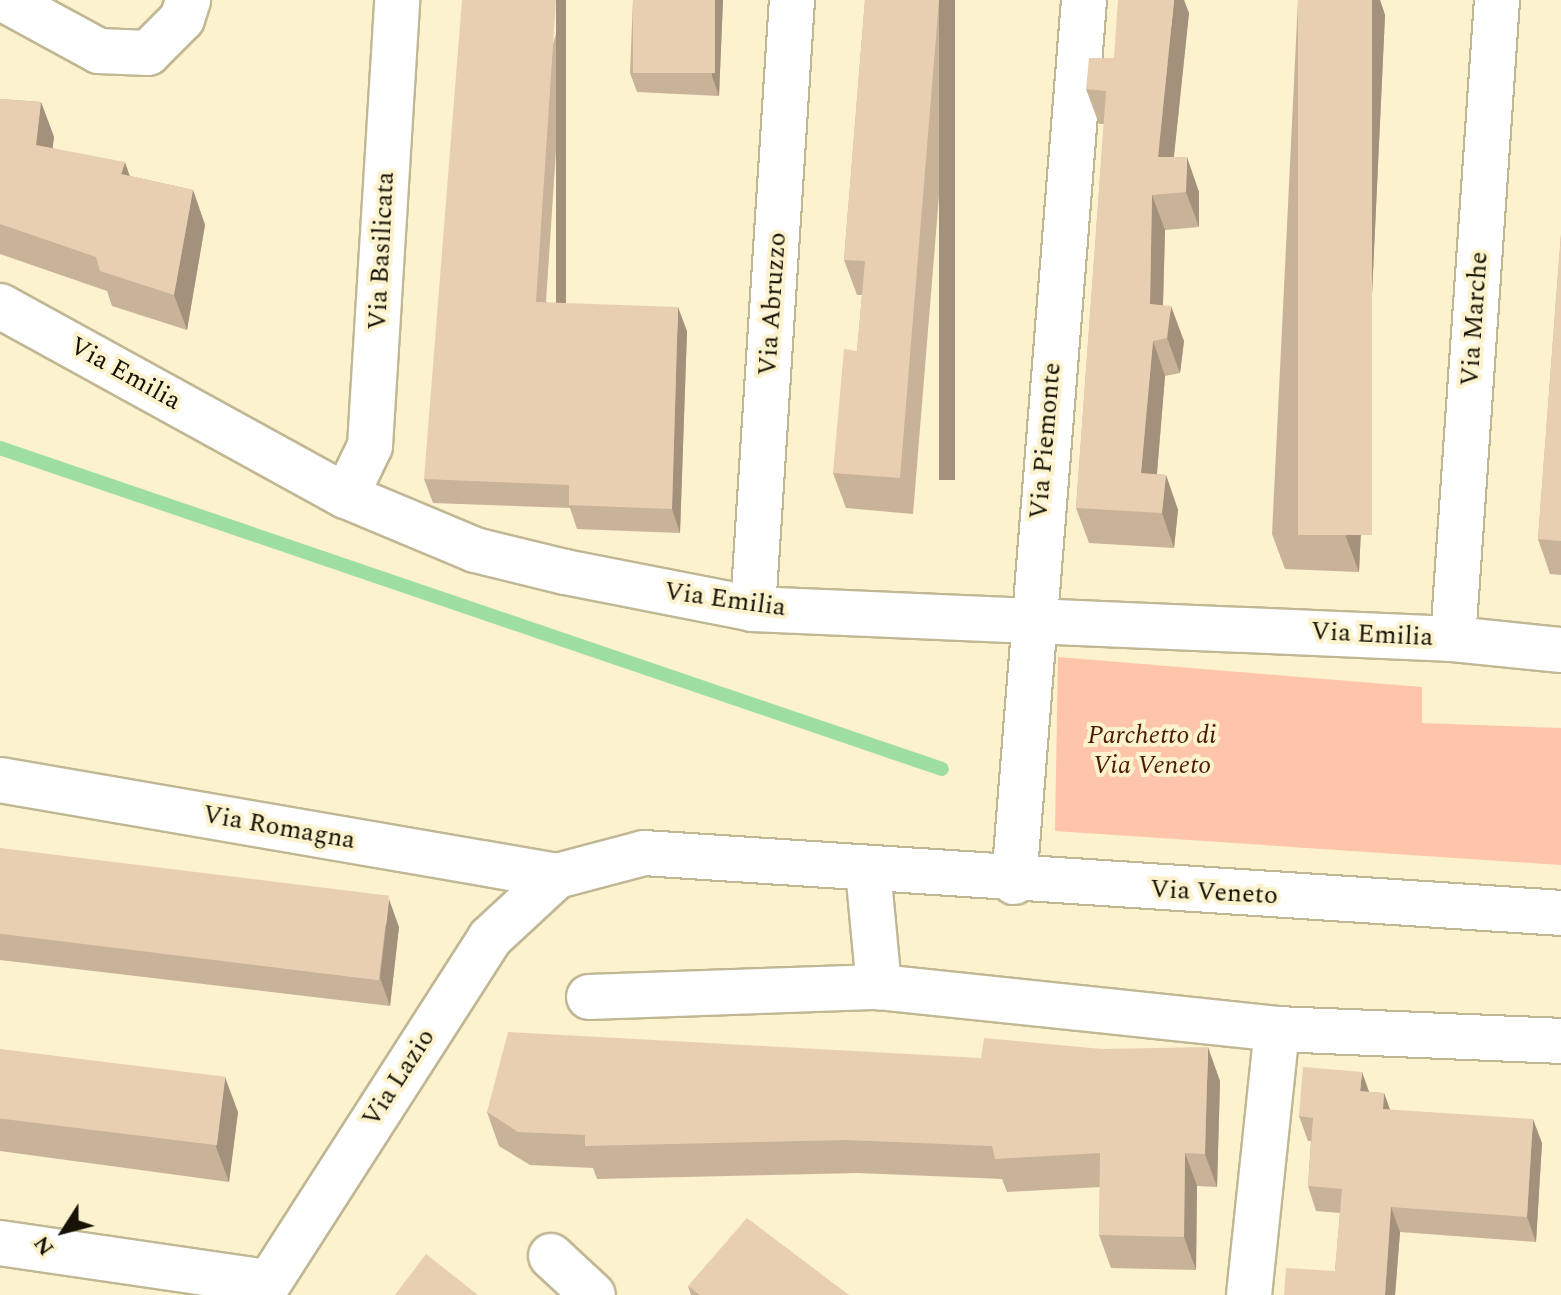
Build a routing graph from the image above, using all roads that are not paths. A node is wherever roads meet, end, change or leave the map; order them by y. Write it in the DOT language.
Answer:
graph roads {
  1 [pos="5,0"];
  2 [pos="188,0"];
  3 [pos="397,0"];
  4 [pos="792,0"];
  5 [pos="1084,0"];
  6 [pos="1497,0"];
  7 [pos="0,306"];
  8 [pos="346,496"];
  9 [pos="753,609"];
  10 [pos="1030,617"];
  11 [pos="1453,639"];
  12 [pos="1561,650"];
  13 [pos="0,780"];
  14 [pos="868,870"];
  15 [pos="557,876"];
  16 [pos="1014,882"];
  17 [pos="1561,913"];
  18 [pos="879,987"];
  19 [pos="589,997"];
  20 [pos="1277,1029"];
  21 [pos="1561,1041"];
  22 [pos="0,1243"];
  23 [pos="551,1256"];
  24 [pos="264,1289"];
  25 [pos="593,1295"];
  26 [pos="1249,1295"];
  1 -- 2 [label="street"];
  3 -- 8 [label="street, Via Basilicata"];
  4 -- 9 [label="street, Via Abruzzo"];
  5 -- 10 [label="street, Via Piemonte"];
  6 -- 11 [label="street, Via Marche"];
  7 -- 8 [label="street, Via Emilia"];
  8 -- 9 [label="street, Via Emilia"];
  9 -- 10 [label="street, Via Emilia"];
  10 -- 11 [label="street, Via Emilia"];
  10 -- 16 [label="street, Via Piemonte"];
  11 -- 12 [label="street, Via Emilia"];
  13 -- 15 [label="street, Via Romagna"];
  14 -- 15 [label="street, Via Veneto"];
  14 -- 16 [label="street, Via Veneto"];
  14 -- 18 [label="street"];
  15 -- 24 [label="street, Via Lazio"];
  16 -- 17 [label="street, Via Veneto"];
  18 -- 19 [label="street"];
  18 -- 20 [label="street"];
  20 -- 21 [label="street"];
  20 -- 26 [label="street"];
  22 -- 24 [label="street"];
  23 -- 25 [label="street"];
}
